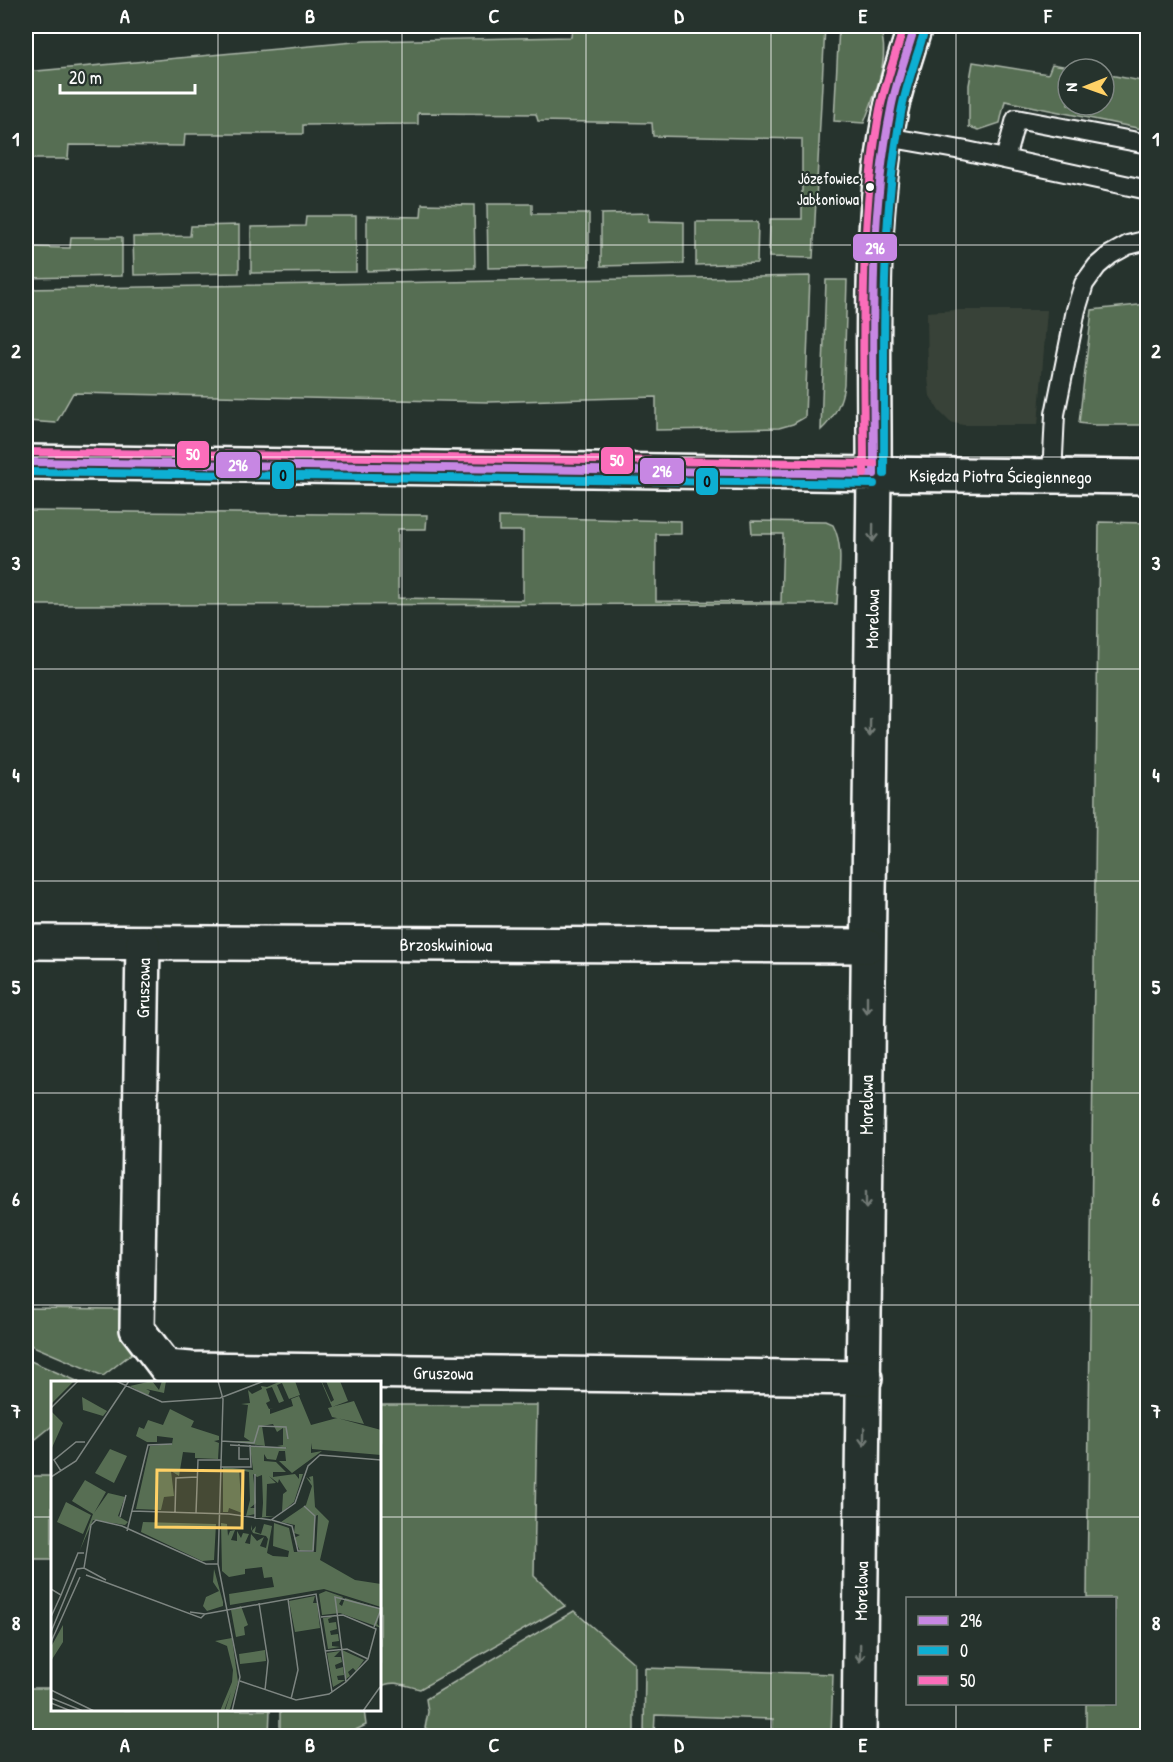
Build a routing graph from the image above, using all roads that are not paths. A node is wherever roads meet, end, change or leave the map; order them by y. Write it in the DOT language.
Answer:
graph roads {
  1 [pos="915,26"];
  2 [pos="886,137"];
  3 [pos="1148,144"];
  4 [pos="1005,159"];
  5 [pos="1148,190"];
  6 [pos="1148,240"];
  7 [pos="26,462"];
  8 [pos="874,474"];
  9 [pos="1052,476"];
  10 [pos="1148,477"];
  11 [pos="26,942"];
  12 [pos="143,943"];
  13 [pos="867,946"];
  14 [pos="865,1378"];
  15 [pos="859,1737"];
  1 -- 2 [label="street, Morelowa"];
  2 -- 4 [label="lane"];
  2 -- 8 [label="street, Morelowa"];
  3 -- 4 [label="lane"];
  4 -- 5 [label="lane"];
  6 -- 9 [label="lane"];
  7 -- 8 [label="street, Księdza Piotra Ściegiennego"];
  8 -- 9 [label="street, Księdza Piotra Ściegiennego"];
  8 -- 13 [label="street, Morelowa, one-way"];
  9 -- 10 [label="street, Księdza Piotra Ściegiennego"];
  11 -- 12 [label="street, Brzoskwiniowa"];
  12 -- 13 [label="street, Brzoskwiniowa"];
  12 -- 14 [label="street, Gruszowa"];
  13 -- 14 [label="street, Morelowa, one-way"];
  14 -- 15 [label="street, Morelowa, one-way"];
}
